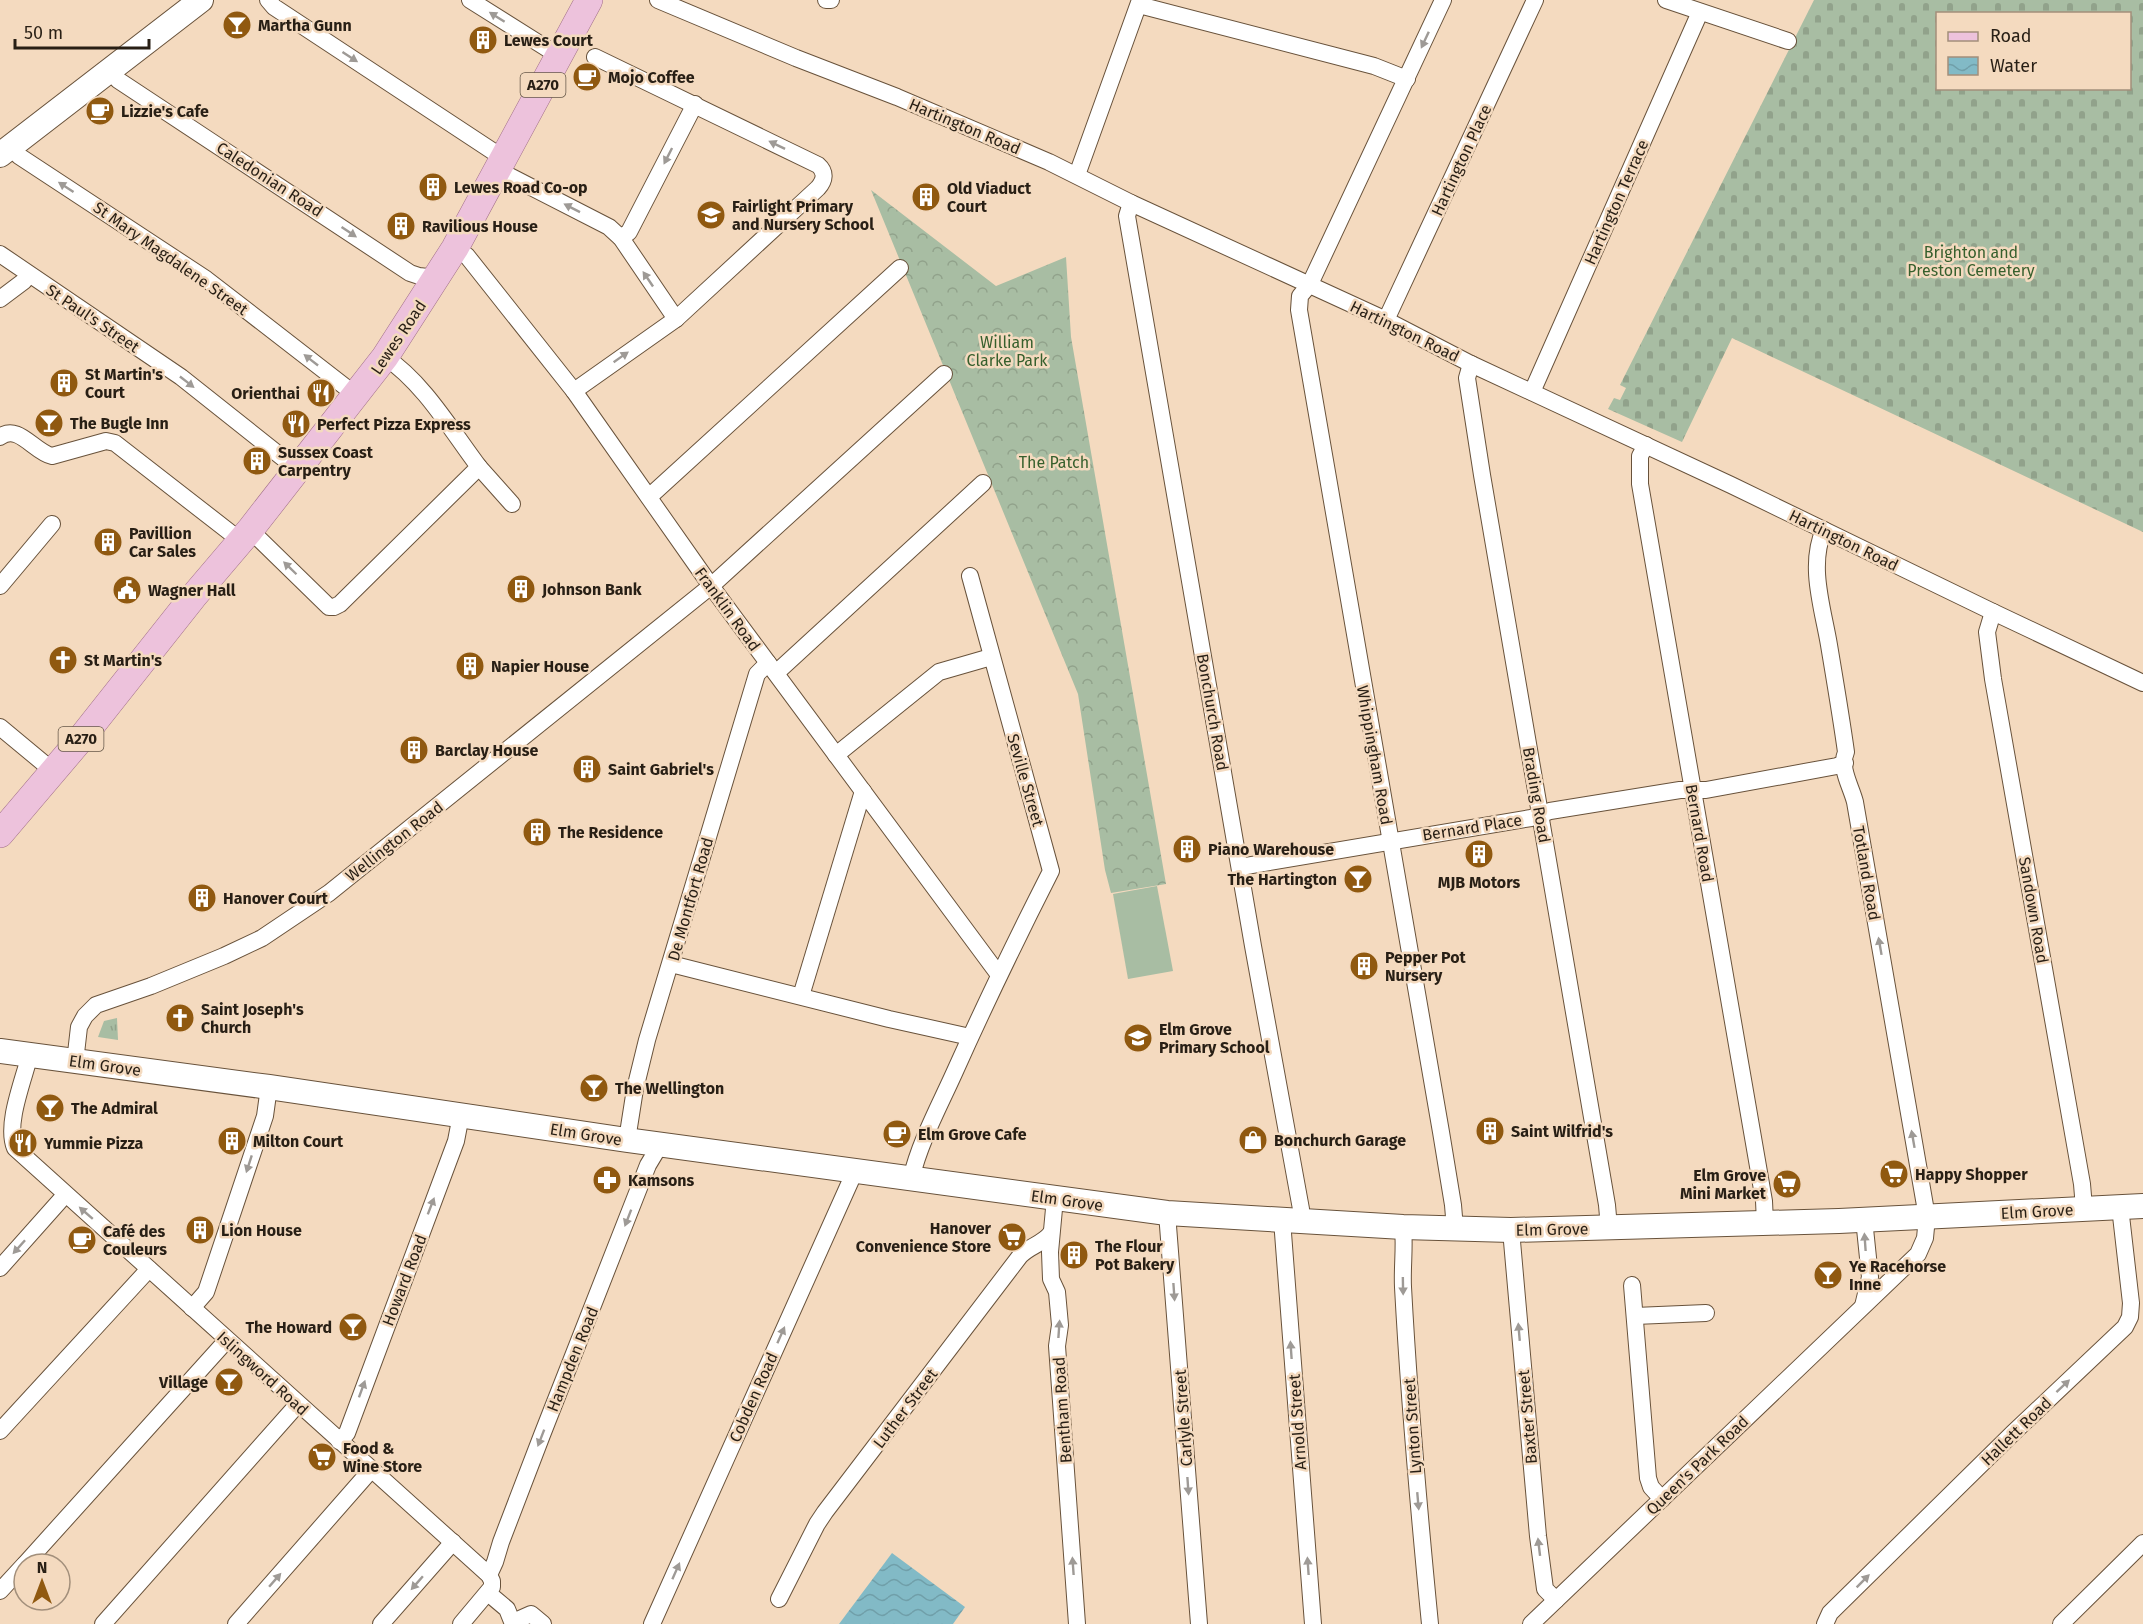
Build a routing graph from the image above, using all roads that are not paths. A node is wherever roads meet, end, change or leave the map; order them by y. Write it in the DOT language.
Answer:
graph roads {
  1 [pos="201,0"];
  2 [pos="268,0"];
  3 [pos="470,0"];
  4 [pos="589,0"];
  5 [pos="658,0"];
  6 [pos="1443,0"];
  7 [pos="1535,0"];
  8 [pos="1666,0"];
  9 [pos="1140,2"];
  10 [pos="1701,12"];
  11 [pos="1788,41"];
  12 [pos="559,56"];
  13 [pos="595,57"];
  14 [pos="109,70"];
  15 [pos="1407,79"];
  16 [pos="695,104"];
  17 [pos="5,151"];
  18 [pos="501,164"];
  19 [pos="1077,175"];
  20 [pos="1131,203"];
  21 [pos="621,238"];
  22 [pos="455,248"];
  23 [pos="0,254"];
  24 [pos="900,268"];
  25 [pos="28,274"];
  26 [pos="436,278"];
  27 [pos="1310,284"];
  28 [pos="0,299"];
  29 [pos="676,319"];
  30 [pos="1386,320"];
  31 [pos="385,357"];
  32 [pos="1472,364"];
  33 [pos="944,375"];
  34 [pos="574,391"];
  35 [pos="1532,392"];
  36 [pos="357,396"];
  37 [pos="4,435"];
  38 [pos="1646,445"];
  39 [pos="301,466"];
  40 [pos="479,467"];
  41 [pos="983,483"];
  42 [pos="649,496"];
  43 [pos="512,504"];
  44 [pos="52,524"];
  45 [pos="1824,530"];
  46 [pos="239,533"];
  47 [pos="970,576"];
  48 [pos="0,586"];
  49 [pos="711,586"];
  50 [pos="1992,612"];
  51 [pos="991,657"];
  52 [pos="772,668"];
  53 [pos="2143,683"];
  54 [pos="0,727"];
  55 [pos="837,755"];
  56 [pos="1845,763"];
  57 [pos="53,771"];
  58 [pos="1693,789"];
  59 [pos="863,791"];
  60 [pos="1541,814"];
  61 [pos="0,834"];
  62 [pos="1390,840"];
  63 [pos="1240,867"];
  64 [pos="671,964"];
  65 [pos="999,975"];
  66 [pos="801,996"];
  67 [pos="970,1038"];
  68 [pos="0,1051"];
  69 [pos="30,1054"];
  70 [pos="75,1062"];
  71 [pos="269,1087"];
  72 [pos="461,1115"];
  73 [pos="6,1122"];
  74 [pos="627,1140"];
  75 [pos="660,1145"];
  76 [pos="855,1171"];
  77 [pos="911,1179"];
  78 [pos="65,1195"];
  79 [pos="1055,1198"];
  80 [pos="2131,1207"];
  81 [pos="2084,1208"];
  82 [pos="1167,1213"];
  83 [pos="1927,1217"];
  84 [pos="1864,1219"];
  85 [pos="1291,1221"];
  86 [pos="1765,1223"];
  87 [pos="1403,1227"];
  88 [pos="1609,1228"];
  89 [pos="1455,1229"];
  90 [pos="1511,1230"];
  91 [pos="1051,1233"];
  92 [pos="0,1268"];
  93 [pos="149,1269"];
  94 [pos="1632,1285"];
  95 [pos="1863,1306"];
  96 [pos="192,1308"];
  97 [pos="1706,1313"];
  98 [pos="1635,1316"];
  99 [pos="227,1340"];
  100 [pos="298,1404"];
  101 [pos="0,1431"];
  102 [pos="339,1441"];
  103 [pos="371,1470"];
  104 [pos="1662,1499"];
  105 [pos="453,1542"];
  106 [pos="2143,1543"];
  107 [pos="35,1552"];
  108 [pos="489,1575"];
  109 [pos="12,1578"];
  110 [pos="0,1591"];
  111 [pos="488,1593"];
  112 [pos="779,1599"];
  113 [pos="1556,1600"];
  114 [pos="513,1623"];
  115 [pos="102,1624"];
  116 [pos="236,1624"];
  117 [pos="381,1624"];
  118 [pos="461,1624"];
  119 [pos="543,1624"];
  120 [pos="652,1624"];
  121 [pos="1077,1624"];
  122 [pos="1199,1624"];
  123 [pos="1313,1624"];
  124 [pos="1430,1624"];
  125 [pos="1531,1624"];
  126 [pos="1825,1624"];
  127 [pos="2061,1624"];
  1 -- 14 [label="street"];
  2 -- 18 [label="street, one-way"];
  12 -- 3 [label="street, one-way"];
  4 -- 12 [label="main road, Lewes Road / A270"];
  5 -- 19 [label="street, Hartington Road"];
  6 -- 15 [label="street, Whippingham Road, one-way"];
  7 -- 30 [label="street, Hartington Place"];
  8 -- 10 [label="street"];
  9 -- 15 [label="street"];
  9 -- 19 [label="street"];
  10 -- 11 [label="street"];
  10 -- 35 [label="street, Hartington Terrace"];
  12 -- 18 [label="main road, Lewes Road / A270"];
  13 -- 16 [label="street"];
  14 -- 17 [label="street"];
  14 -- 26 [label="street, Caledonian Road, one-way"];
  15 -- 27 [label="street, Whippingham Road"];
  16 -- 21 [label="street, one-way"];
  29 -- 16 [label="street, one-way"];
  36 -- 17 [label="street, St Mary Magdalene Street, one-way"];
  21 -- 18 [label="street, one-way"];
  18 -- 22 [label="main road, Lewes Road / A270"];
  19 -- 20 [label="street, Hartington Road"];
  20 -- 27 [label="street, Hartington Road"];
  20 -- 63 [label="street, Bonchurch Road"];
  29 -- 21 [label="street, one-way"];
  22 -- 26 [label="main road, Lewes Road / A270"];
  22 -- 34 [label="street, Franklin Road"];
  23 -- 25 [label="street, St Paul's Street"];
  24 -- 42 [label="street"];
  25 -- 28 [label="street"];
  25 -- 39 [label="street, St Paul's Street, one-way"];
  26 -- 31 [label="main road, Lewes Road / A270"];
  27 -- 30 [label="street, Hartington Road"];
  27 -- 62 [label="street, Whippingham Road"];
  34 -- 29 [label="street, one-way"];
  30 -- 32 [label="street, Hartington Road"];
  31 -- 36 [label="main road, Lewes Road / A270"];
  31 -- 40 [label="street"];
  32 -- 35 [label="street, Hartington Road"];
  32 -- 60 [label="street, Brading Road"];
  33 -- 49 [label="street, Wellington Road"];
  34 -- 42 [label="street, Franklin Road"];
  35 -- 38 [label="street, Hartington Road"];
  36 -- 39 [label="main road, Lewes Road / A270"];
  37 -- 46 [label="street"];
  38 -- 45 [label="street, Hartington Road"];
  38 -- 58 [label="street, Bernard Road"];
  39 -- 46 [label="main road, Lewes Road / A270"];
  40 -- 43 [label="street"];
  40 -- 46 [label="street, one-way"];
  41 -- 52 [label="street, De Montfort Road"];
  42 -- 49 [label="street, Franklin Road"];
  44 -- 48 [label="street"];
  45 -- 50 [label="street, Hartington Road"];
  45 -- 56 [label="street, Totland Road"];
  46 -- 57 [label="main road, Lewes Road / A270"];
  47 -- 51 [label="street, Seville Street"];
  49 -- 52 [label="street, Franklin Road"];
  49 -- 70 [label="street, Wellington Road"];
  50 -- 53 [label="street, Hartington Road"];
  50 -- 81 [label="street, Sandown Road"];
  51 -- 55 [label="street"];
  51 -- 65 [label="street, Seville Street"];
  52 -- 55 [label="street, Franklin Road"];
  52 -- 64 [label="street, De Montfort Road"];
  54 -- 57 [label="street"];
  55 -- 59 [label="street, Franklin Road"];
  56 -- 58 [label="street, Bernard Place"];
  83 -- 56 [label="street, Totland Road, one-way"];
  57 -- 61 [label="main road, A270"];
  58 -- 60 [label="street, Bernard Place"];
  58 -- 86 [label="street, Bernard Road"];
  59 -- 65 [label="street, Franklin Road"];
  59 -- 66 [label="street"];
  60 -- 62 [label="street, Bernard Place"];
  60 -- 88 [label="street, Brading Road"];
  62 -- 63 [label="street, Bernard Place"];
  62 -- 89 [label="street, Whippingham Road"];
  63 -- 85 [label="street, Bonchurch Road"];
  64 -- 66 [label="street"];
  64 -- 74 [label="street, De Montfort Road"];
  65 -- 67 [label="street, Seville Street"];
  66 -- 67 [label="street"];
  67 -- 77 [label="street, Seville Street"];
  68 -- 69 [label="street, Elm Grove"];
  69 -- 70 [label="street, Elm Grove"];
  69 -- 73 [label="street, Islingword Road"];
  70 -- 71 [label="street, Elm Grove"];
  71 -- 72 [label="street, Elm Grove"];
  71 -- 96 [label="street, one-way"];
  72 -- 74 [label="street, Elm Grove"];
  102 -- 72 [label="street, Howard Road, one-way"];
  73 -- 78 [label="street, Islingword Road"];
  74 -- 75 [label="street, Elm Grove"];
  75 -- 76 [label="street, Elm Grove"];
  75 -- 108 [label="street, Hampden Road, one-way"];
  76 -- 77 [label="street, Elm Grove"];
  120 -- 76 [label="street, Cobden Road, one-way"];
  77 -- 79 [label="street, Elm Grove"];
  78 -- 92 [label="street, one-way"];
  93 -- 78 [label="street, Islingword Road, one-way"];
  79 -- 82 [label="street, Elm Grove"];
  79 -- 91 [label="street, Bentham Road"];
  80 -- 81 [label="street, Elm Grove"];
  126 -- 80 [label="street, Hallett Road, one-way"];
  81 -- 83 [label="street, Elm Grove"];
  82 -- 85 [label="street, Elm Grove"];
  82 -- 122 [label="street, Carlyle Street, one-way"];
  83 -- 84 [label="street, Elm Grove"];
  83 -- 95 [label="street, Queen's Park Road"];
  84 -- 86 [label="street, Elm Grove"];
  95 -- 84 [label="street, one-way"];
  85 -- 87 [label="street, Elm Grove"];
  123 -- 85 [label="street, Arnold Street, one-way"];
  86 -- 88 [label="street, Elm Grove"];
  87 -- 89 [label="street, Elm Grove"];
  87 -- 124 [label="street, Lynton Street, one-way"];
  88 -- 90 [label="street, Elm Grove"];
  89 -- 90 [label="street, Elm Grove"];
  113 -- 90 [label="street, Baxter Street, one-way"];
  91 -- 112 [label="street, Luther Street"];
  121 -- 91 [label="street, Bentham Road, one-way"];
  93 -- 96 [label="street, Islingword Road"];
  93 -- 101 [label="street"];
  94 -- 98 [label="street"];
  95 -- 104 [label="street, Queen's Park Road"];
  96 -- 99 [label="street, Islingword Road"];
  97 -- 98 [label="street"];
  98 -- 104 [label="street"];
  99 -- 100 [label="street, Islingword Road"];
  99 -- 107 [label="street"];
  100 -- 102 [label="street, Islingword Road"];
  100 -- 115 [label="street"];
  102 -- 103 [label="street, Islingword Road"];
  103 -- 105 [label="street, Islingword Road"];
  116 -- 103 [label="street, one-way"];
  104 -- 113 [label="street, Queen's Park Road"];
  105 -- 108 [label="street, Islingword Road"];
  105 -- 117 [label="street, one-way"];
  106 -- 127 [label="street"];
  108 -- 111 [label="street"];
  109 -- 110 [label="street"];
  111 -- 114 [label="street"];
  111 -- 118 [label="street"];
  113 -- 125 [label="street, Queen's Park Road"];
  114 -- 119 [label="street"];
}
